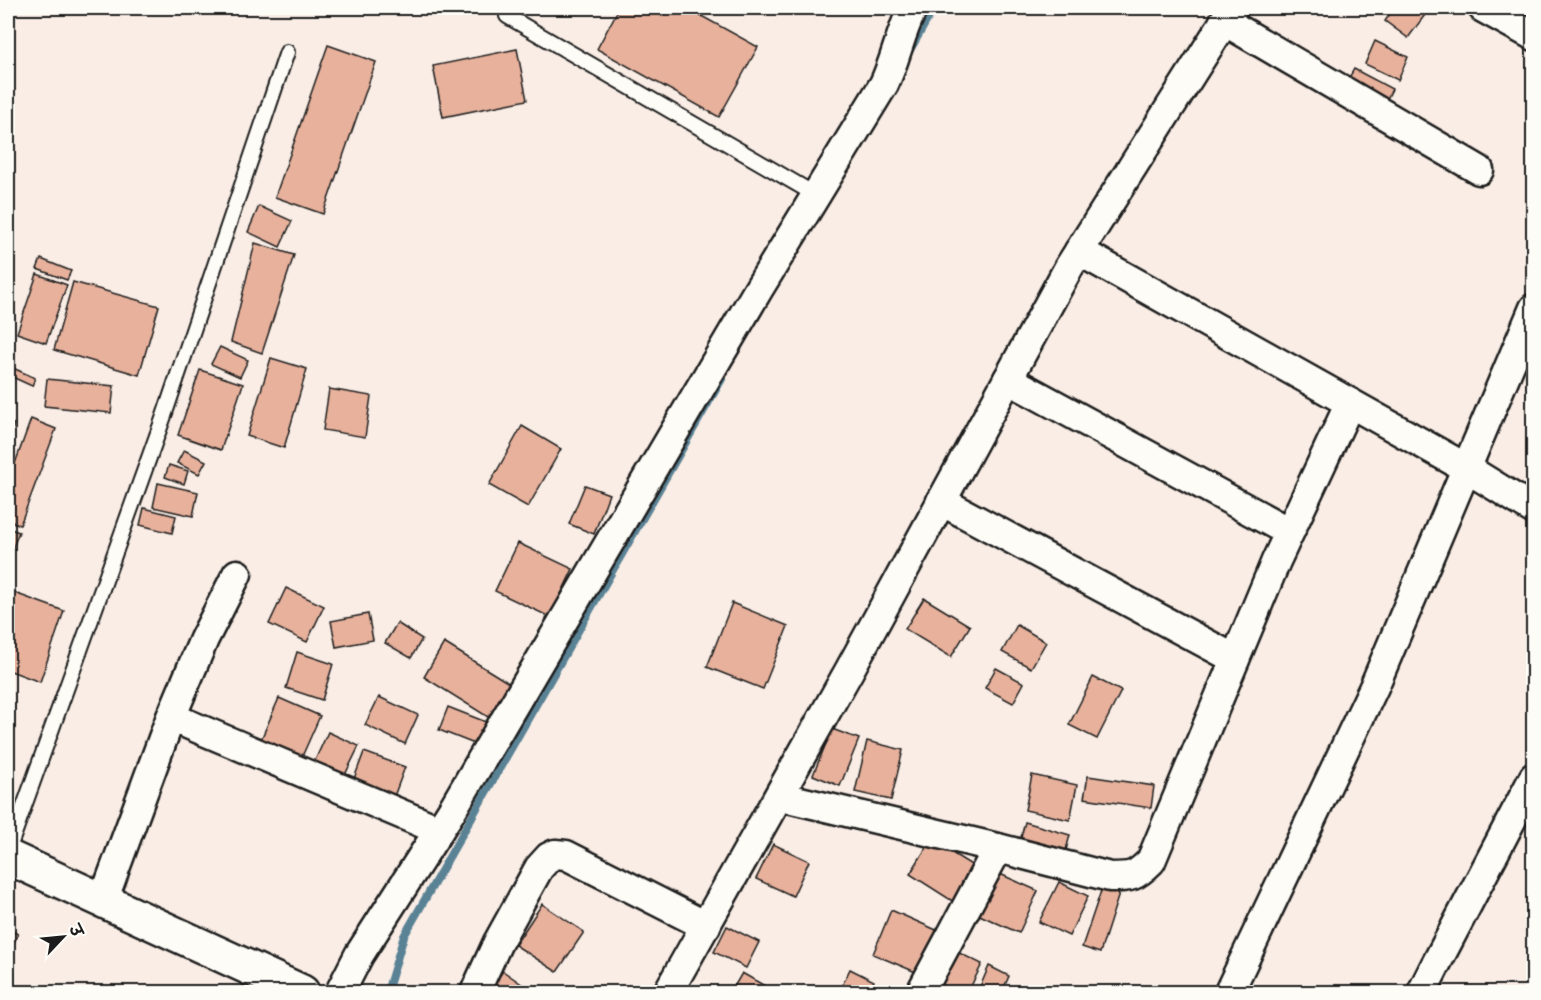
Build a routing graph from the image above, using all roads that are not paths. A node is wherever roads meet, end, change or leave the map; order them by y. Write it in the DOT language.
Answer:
graph roads {
  1 [pos="913,8"];
  2 [pos="1483,8"];
  3 [pos="1229,14"];
  4 [pos="507,16"];
  5 [pos="1533,36"];
  6 [pos="287,52"];
  7 [pos="1479,170"];
  8 [pos="816,195"];
  9 [pos="1079,251"];
  10 [pos="1533,308"];
  11 [pos="1008,379"];
  12 [pos="1350,403"];
  13 [pos="1466,468"];
  14 [pos="941,501"];
  15 [pos="1533,510"];
  16 [pos="1289,532"];
  17 [pos="237,574"];
  18 [pos="1235,659"];
  19 [pos="171,717"];
  20 [pos="1533,777"];
  21 [pos="779,796"];
  22 [pos="439,830"];
  23 [pos="998,848"];
  24 [pos="8,851"];
  25 [pos="8,857"];
  26 [pos="103,901"];
  27 [pos="706,926"];
  28 [pos="302,993"];
  29 [pos="339,993"];
  30 [pos="475,993"];
  31 [pos="668,993"];
  32 [pos="921,993"];
  33 [pos="1229,993"];
  34 [pos="1422,993"];
  1 -- 8 [label="street"];
  2 -- 5 [label="street"];
  3 -- 7 [label="street"];
  3 -- 9 [label="street"];
  4 -- 8 [label="lane"];
  6 -- 24 [label="lane"];
  8 -- 22 [label="street"];
  9 -- 11 [label="street"];
  9 -- 12 [label="street"];
  10 -- 13 [label="street"];
  11 -- 14 [label="street"];
  11 -- 16 [label="street"];
  12 -- 13 [label="street"];
  12 -- 16 [label="street"];
  13 -- 15 [label="street"];
  13 -- 33 [label="street"];
  14 -- 18 [label="street"];
  14 -- 21 [label="street"];
  16 -- 18 [label="street"];
  17 -- 19 [label="street"];
  18 -- 23 [label="street"];
  19 -- 22 [label="street"];
  19 -- 26 [label="street"];
  20 -- 34 [label="street"];
  21 -- 23 [label="street"];
  21 -- 27 [label="street"];
  22 -- 29 [label="street"];
  23 -- 32 [label="street"];
  25 -- 26 [label="highway"];
  26 -- 28 [label="highway"];
  27 -- 30 [label="street"];
  27 -- 31 [label="street"];
}
